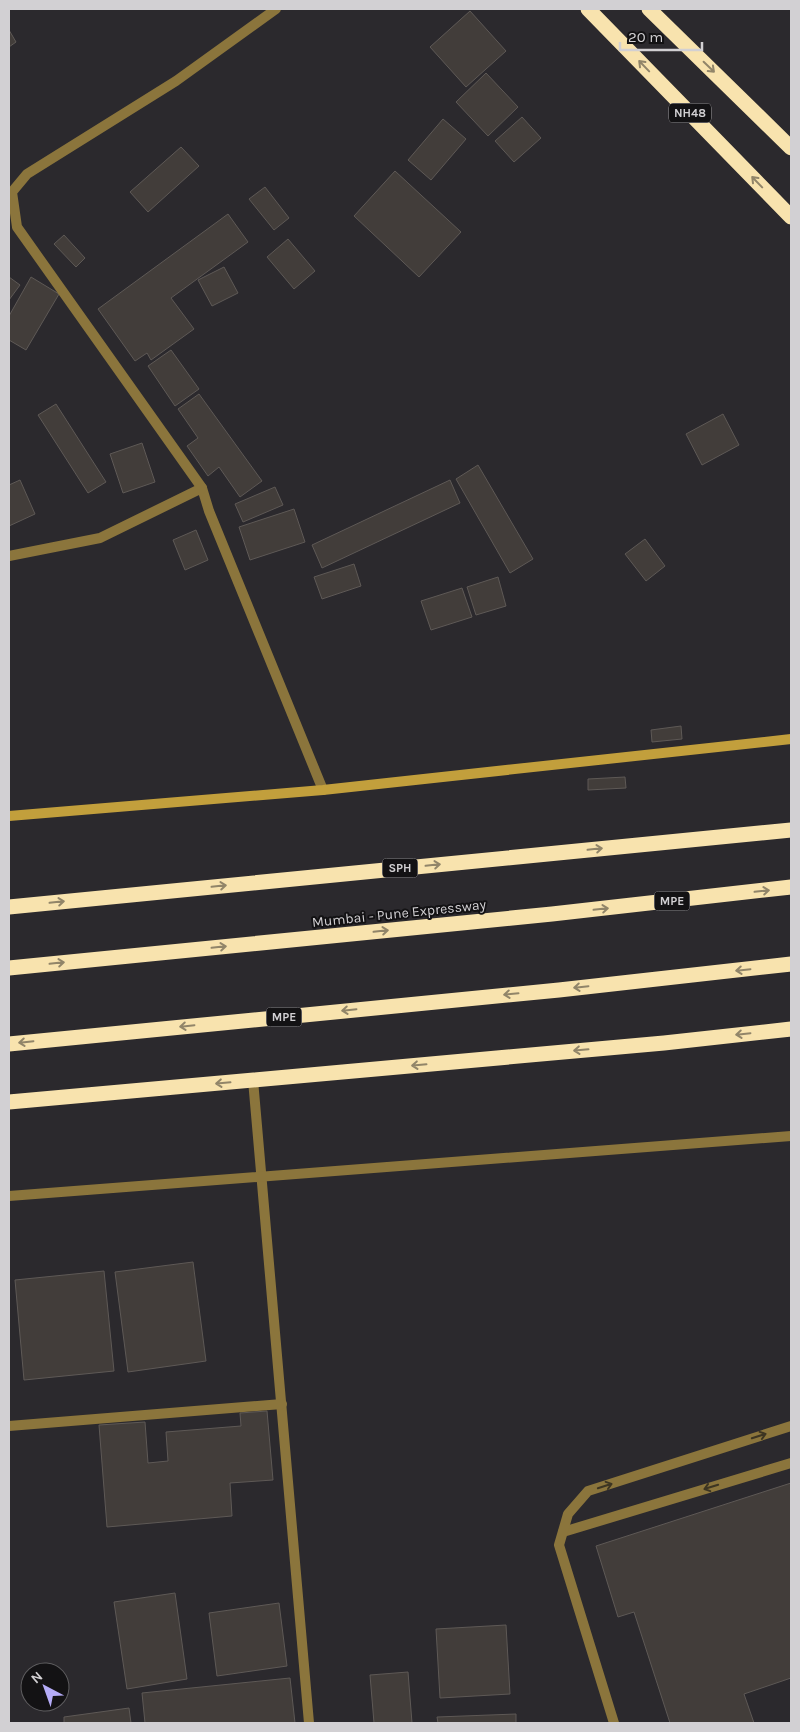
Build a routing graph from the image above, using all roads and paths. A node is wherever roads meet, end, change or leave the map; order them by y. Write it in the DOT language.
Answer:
graph roads {
  1 [pos="276,9"];
  2 [pos="588,9"];
  3 [pos="649,9"];
  4 [pos="791,148"];
  5 [pos="791,217"];
  6 [pos="9,219"];
  7 [pos="17,226"];
  8 [pos="202,488"];
  9 [pos="9,556"];
  10 [pos="791,739"];
  11 [pos="323,790"];
  12 [pos="9,816"];
  13 [pos="791,830"];
  14 [pos="791,887"];
  15 [pos="9,907"];
  16 [pos="791,964"];
  17 [pos="9,968"];
  18 [pos="791,1029"];
  19 [pos="9,1044"];
  20 [pos="253,1080"];
  21 [pos="9,1102"];
  22 [pos="791,1136"];
  23 [pos="262,1175"];
  24 [pos="9,1196"];
  25 [pos="282,1404"];
  26 [pos="9,1426"];
  27 [pos="791,1426"];
  28 [pos="791,1462"];
  29 [pos="563,1532"];
  30 [pos="310,1723"];
  31 [pos="614,1723"];
  1 -- 7 [label="street"];
  5 -- 2 [label="highway, NH48, one-way"];
  3 -- 4 [label="highway, one-way"];
  6 -- 7 [label="street"];
  7 -- 8 [label="street"];
  8 -- 9 [label="street"];
  8 -- 11 [label="street"];
  10 -- 11 [label="street"];
  11 -- 12 [label="street"];
  15 -- 13 [label="highway, SPH, one-way"];
  17 -- 14 [label="highway, Mumbai - Pune Expressway / MPE, one-way"];
  16 -- 19 [label="highway, MPE, one-way"];
  18 -- 20 [label="highway, one-way"];
  20 -- 21 [label="highway, one-way"];
  20 -- 23 [label="street"];
  22 -- 23 [label="street"];
  23 -- 24 [label="street"];
  23 -- 25 [label="street"];
  25 -- 26 [label="street"];
  25 -- 30 [label="street"];
  29 -- 27 [label="street, one-way"];
  28 -- 29 [label="street, one-way"];
  29 -- 31 [label="street"];
}
